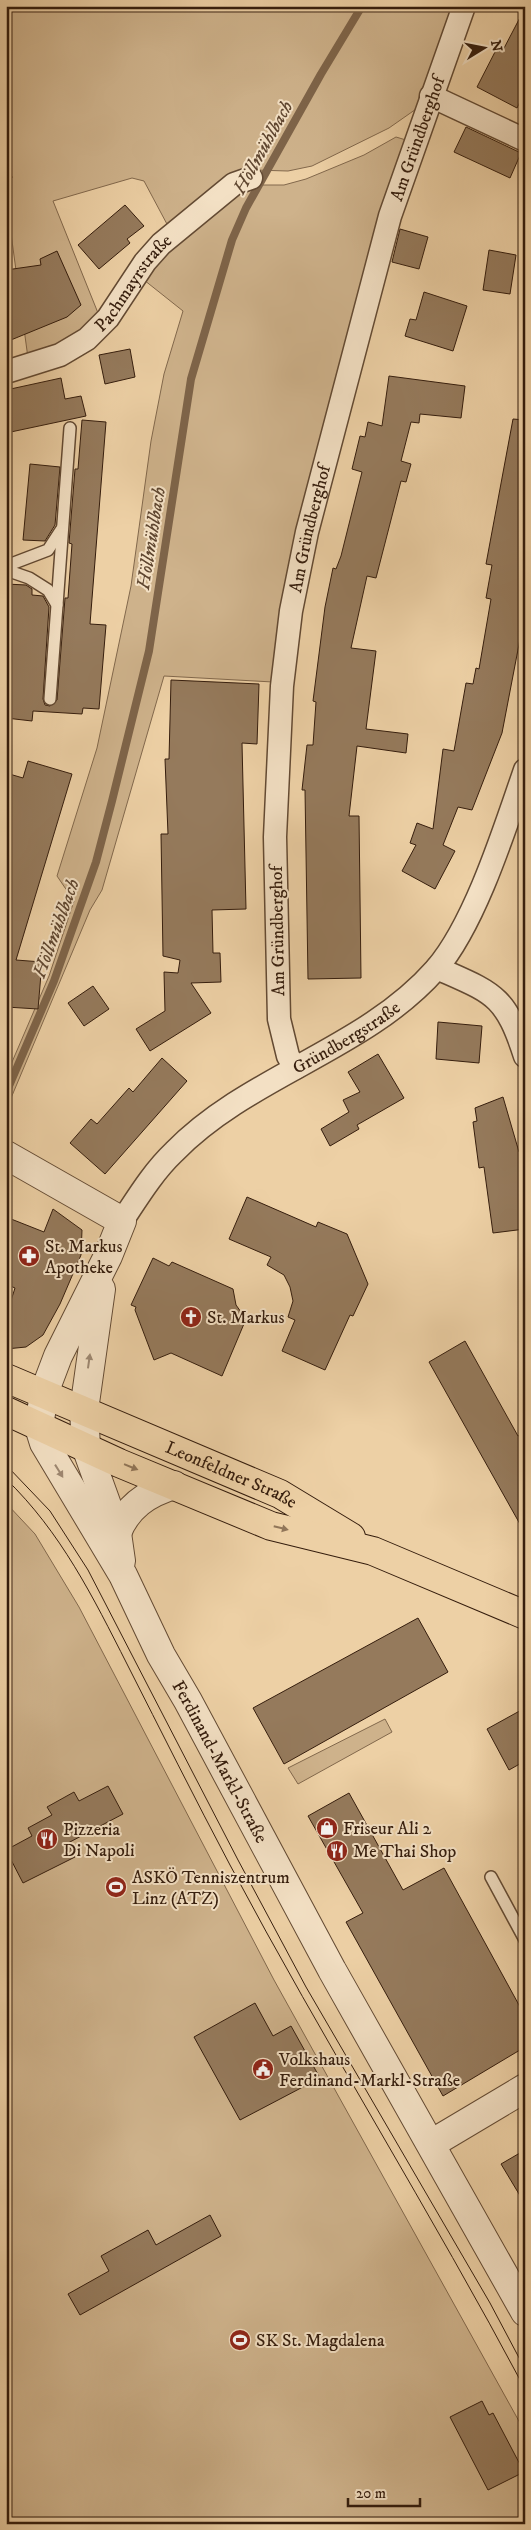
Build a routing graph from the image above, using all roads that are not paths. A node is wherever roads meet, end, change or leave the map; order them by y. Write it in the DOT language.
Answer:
graph roads {
  1 [pos="464,6"];
  2 [pos="431,96"];
  3 [pos="525,140"];
  4 [pos="251,178"];
  5 [pos="6,372"];
  6 [pos="70,428"];
  7 [pos="62,528"];
  8 [pos="6,568"];
  9 [pos="56,605"];
  10 [pos="50,699"];
  11 [pos="525,770"];
  12 [pos="437,968"];
  13 [pos="525,1056"];
  14 [pos="295,1068"];
  15 [pos="6,1155"];
  16 [pos="122,1221"];
  17 [pos="108,1256"];
  18 [pos="6,1378"];
  19 [pos="44,1393"];
  20 [pos="84,1410"];
  21 [pos="6,1411"];
  22 [pos="39,1427"];
  23 [pos="86,1447"];
  24 [pos="174,1485"];
  25 [pos="117,1534"];
  26 [pos="374,1551"];
  27 [pos="123,1575"];
  28 [pos="525,1615"];
  29 [pos="491,1877"];
  30 [pos="525,1940"];
  31 [pos="525,2088"];
  32 [pos="430,2144"];
  33 [pos="525,2312"];
  1 -- 2 [label="street, Am Gründberghof"];
  2 -- 3 [label="street"];
  2 -- 14 [label="street, Am Gründberghof"];
  4 -- 5 [label="street, Pachmayrstraße"];
  6 -- 7 [label="lane"];
  7 -- 8 [label="lane"];
  7 -- 9 [label="lane"];
  8 -- 9 [label="lane"];
  9 -- 10 [label="lane"];
  11 -- 12 [label="street, Gründbergstraße"];
  12 -- 13 [label="street"];
  12 -- 14 [label="street, Gründbergstraße"];
  14 -- 16 [label="street, Gründbergstraße"];
  15 -- 16 [label="street"];
  16 -- 17 [label="street, Gründbergstraße"];
  17 -- 19 [label="street, Gründbergstraße"];
  20 -- 17 [label="street, Gründbergstraße, one-way"];
  18 -- 19 [label="main road, Leonfeldner Straße"];
  19 -- 20 [label="main road, Leonfeldner Straße"];
  19 -- 22 [label="street"];
  20 -- 23 [label="street"];
  20 -- 26 [label="main road, Leonfeldner Straße"];
  21 -- 22 [label="main road, Leonfeldner Straße"];
  22 -- 23 [label="main road, Leonfeldner Straße"];
  22 -- 27 [label="street, Ferdinand-Markl-Straße, one-way"];
  23 -- 24 [label="main road, Leonfeldner Straße, one-way"];
  23 -- 25 [label="street, Ferdinand-Markl-Straße"];
  24 -- 25 [label="street"];
  24 -- 26 [label="main road, Leonfeldner Straße, one-way"];
  25 -- 27 [label="street, Ferdinand-Markl-Straße"];
  26 -- 28 [label="main road, Leonfeldner Straße"];
  27 -- 32 [label="street, Ferdinand-Markl-Straße"];
  29 -- 30 [label="lane"];
  31 -- 32 [label="street"];
  32 -- 33 [label="street, Ferdinand-Markl-Straße"];
}
